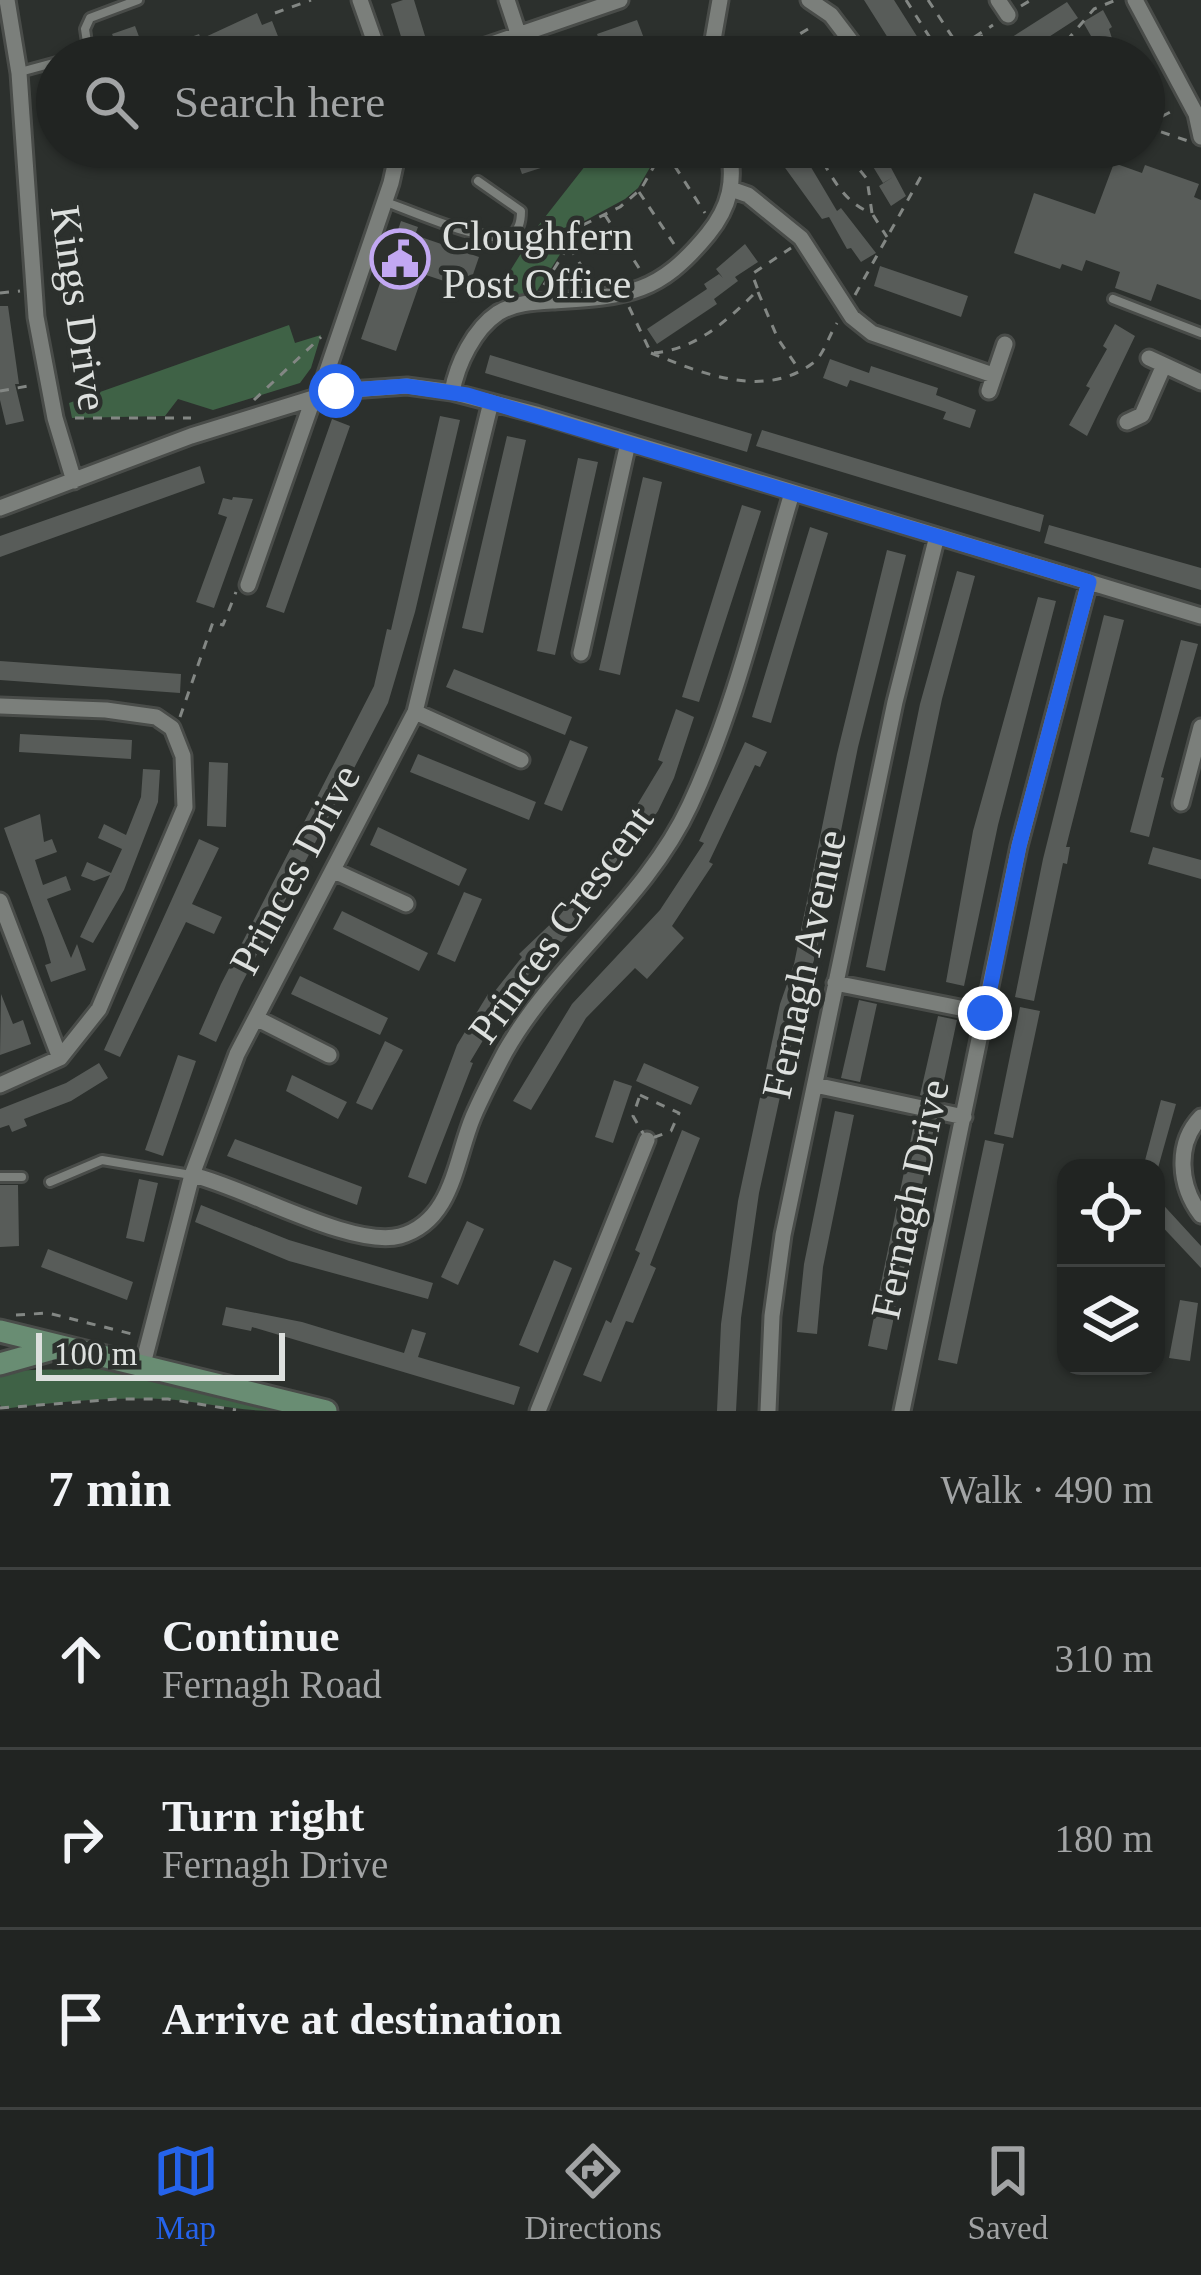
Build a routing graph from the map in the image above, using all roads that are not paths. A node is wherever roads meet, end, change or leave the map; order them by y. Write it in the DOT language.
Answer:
graph roads {
  1 [pos="138,0"];
  2 [pos="360,0"];
  3 [pos="507,0"];
  4 [pos="620,0"];
  5 [pos="720,0"];
  6 [pos="998,0"];
  7 [pos="1135,0"];
  8 [pos="12,2"];
  9 [pos="824,6"];
  10 [pos="1008,15"];
  11 [pos="518,35"];
  12 [pos="86,36"];
  13 [pos="373,36"];
  14 [pos="515,36"];
  15 [pos="714,36"];
  16 [pos="847,36"];
  17 [pos="1155,36"];
  18 [pos="1165,55"];
  19 [pos="36,68"];
  20 [pos="19,73"];
  21 [pos="1201,139"];
  22 [pos="394,168"];
  23 [pos="733,168"];
  24 [pos="478,181"];
  25 [pos="731,189"];
  26 [pos="385,202"];
  27 [pos="1113,299"];
  28 [pos="1201,332"];
  29 [pos="1005,344"];
  30 [pos="1201,382"];
  31 [pos="452,392"];
  32 [pos="316,394"];
  33 [pos="491,402"];
  34 [pos="1127,422"];
  35 [pos="628,442"];
  36 [pos="74,481"];
  37 [pos="792,493"];
  38 [pos="0,508"];
  39 [pos="937,536"];
  40 [pos="1089,582"];
  41 [pos="248,585"];
  42 [pos="1201,616"];
  43 [pos="581,653"];
  44 [pos="0,706"];
  45 [pos="415,712"];
  46 [pos="1201,727"];
  47 [pos="520,760"];
  48 [pos="1181,803"];
  49 [pos="334,871"];
  50 [pos="0,901"];
  51 [pos="406,904"];
  52 [pos="836,983"];
  53 [pos="985,1013"];
  54 [pos="256,1018"];
  55 [pos="329,1055"];
  56 [pos="60,1058"];
  57 [pos="0,1085"];
  58 [pos="815,1085"];
  59 [pos="964,1117"];
  60 [pos="1201,1117"];
  61 [pos="647,1140"];
  62 [pos="192,1175"];
  63 [pos="0,1177"];
  64 [pos="22,1177"];
  65 [pos="50,1182"];
  66 [pos="1201,1215"];
  67 [pos="4,1323"];
  68 [pos="24,1338"];
  69 [pos="0,1341"];
  70 [pos="67,1345"];
  71 [pos="0,1364"];
  72 [pos="143,1364"];
  73 [pos="326,1411"];
  74 [pos="538,1411"];
  75 [pos="768,1411"];
  76 [pos="902,1411"];
  1 -- 12 [label="lane"];
  2 -- 13 [label="street"];
  3 -- 11 [label="street"];
  4 -- 11 [label="street"];
  5 -- 15 [label="street"];
  6 -- 10 [label="street"];
  7 -- 17 [label="street"];
  8 -- 20 [label="street, Kings Drive"];
  9 -- 16 [label="street"];
  11 -- 14 [label="street"];
  18 -- 21 [label="street"];
  19 -- 20 [label="lane"];
  20 -- 36 [label="street, Kings Drive"];
  22 -- 26 [label="street"];
  23 -- 25 [label="street"];
  24 -- 26 [label="lane"];
  25 -- 29 [label="street"];
  25 -- 31 [label="street"];
  26 -- 32 [label="street"];
  27 -- 28 [label="lane"];
  30 -- 34 [label="street"];
  31 -- 32 [label="street"];
  31 -- 33 [label="street"];
  32 -- 36 [label="street"];
  32 -- 41 [label="street"];
  33 -- 35 [label="street"];
  33 -- 45 [label="street, Princes Drive"];
  35 -- 37 [label="street"];
  35 -- 43 [label="street"];
  36 -- 38 [label="street"];
  37 -- 39 [label="street"];
  37 -- 62 [label="street, Princes Crescent"];
  39 -- 40 [label="street"];
  39 -- 52 [label="street, Fernagh Avenue"];
  40 -- 42 [label="street"];
  40 -- 53 [label="street, Fernagh Drive"];
  44 -- 56 [label="street"];
  45 -- 47 [label="street"];
  45 -- 49 [label="street, Princes Drive"];
  46 -- 48 [label="street"];
  49 -- 51 [label="street"];
  49 -- 54 [label="street, Princes Drive"];
  50 -- 56 [label="street"];
  52 -- 53 [label="street"];
  52 -- 58 [label="street, Fernagh Avenue"];
  53 -- 59 [label="street, Fernagh Drive"];
  54 -- 55 [label="street"];
  54 -- 62 [label="street, Princes Drive"];
  56 -- 57 [label="street"];
  58 -- 59 [label="street"];
  58 -- 75 [label="street, Fernagh Avenue"];
  59 -- 76 [label="street, Fernagh Drive"];
  60 -- 66 [label="street"];
  61 -- 74 [label="street"];
  62 -- 65 [label="lane"];
  62 -- 72 [label="street, Princes Drive"];
  63 -- 64 [label="lane"];
  67 -- 68 [label="main road"];
  68 -- 69 [label="main road"];
  68 -- 70 [label="main road"];
  70 -- 71 [label="main road"];
  70 -- 72 [label="main road"];
  72 -- 73 [label="main road"];
}
